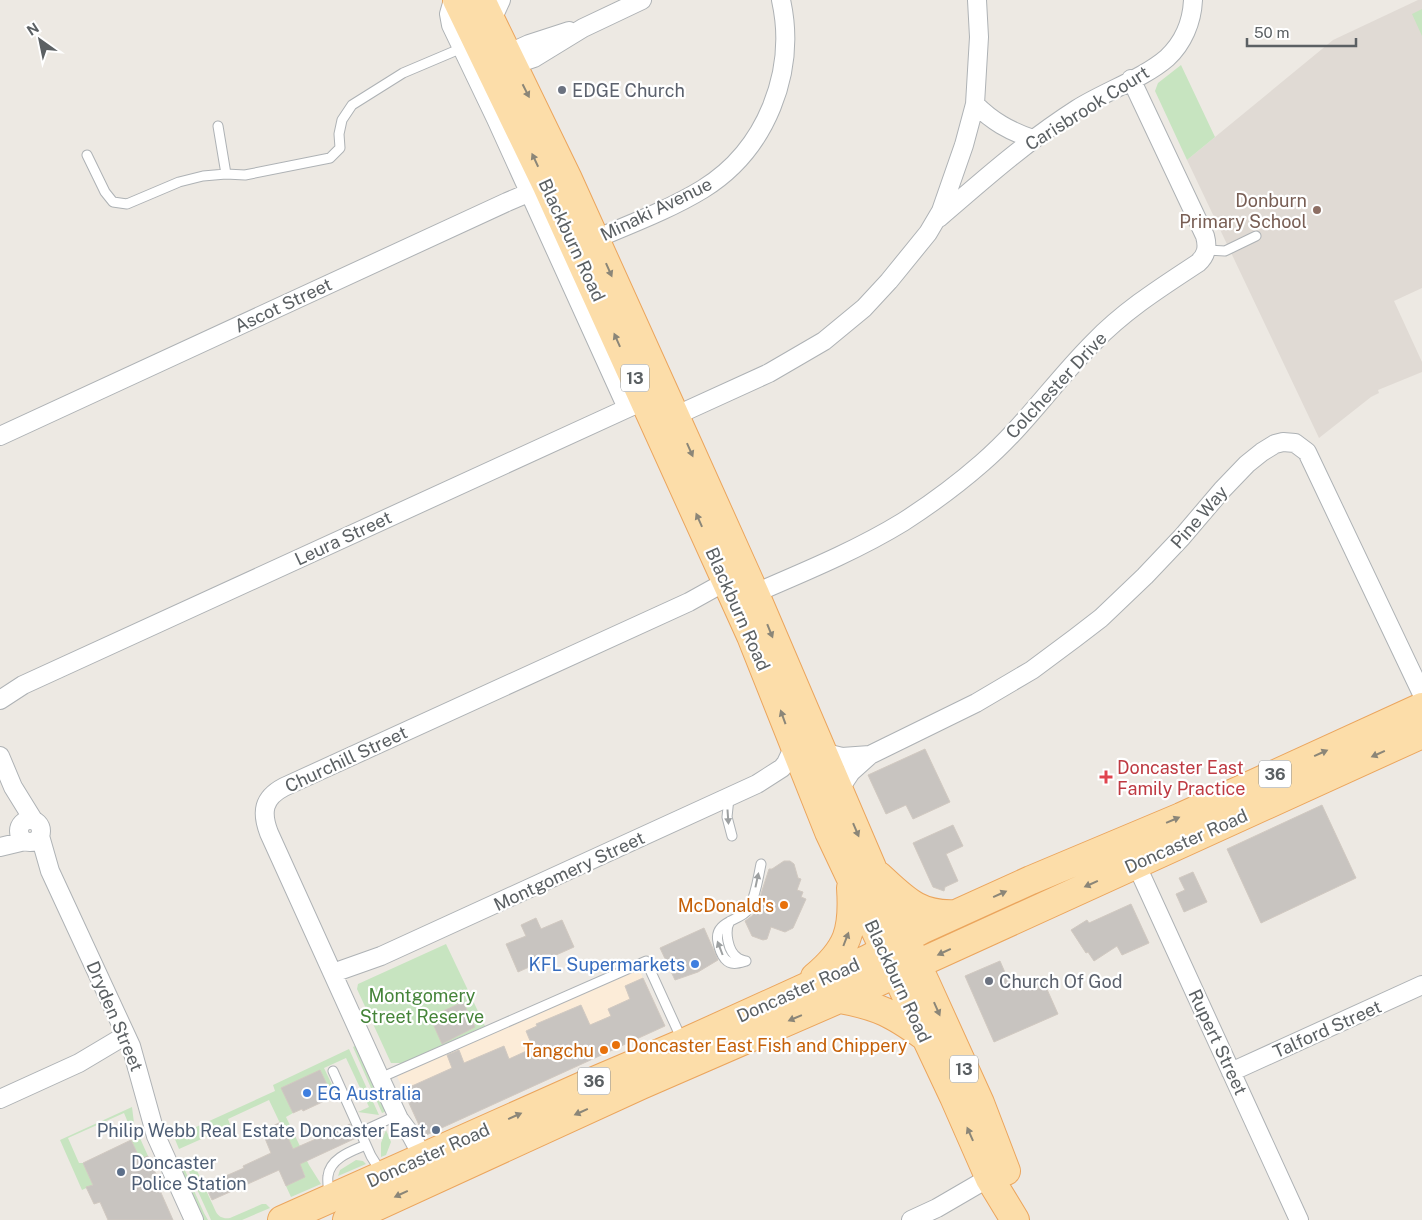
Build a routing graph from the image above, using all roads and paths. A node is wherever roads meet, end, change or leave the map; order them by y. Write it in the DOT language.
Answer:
graph roads {
  1 [pos="453,0"];
  2 [pos="642,0"];
  3 [pos="781,0"];
  4 [pos="977,0"];
  5 [pos="1193,0"];
  6 [pos="491,7"];
  7 [pos="454,12"];
  8 [pos="462,48"];
  9 [pos="505,65"];
  10 [pos="1131,79"];
  11 [pos="975,104"];
  12 [pos="218,126"];
  13 [pos="1032,139"];
  14 [pos="87,155"];
  15 [pos="226,174"];
  16 [pos="548,185"];
  17 [pos="936,222"];
  18 [pos="1256,236"];
  19 [pos="585,243"];
  20 [pos="1206,250"];
  21 [pos="645,400"];
  22 [pos="666,420"];
  23 [pos="0,436"];
  24 [pos="738,588"];
  25 [pos="23,685"];
  26 [pos="0,691"];
  27 [pos="1422,694"];
  28 [pos="0,700"];
  29 [pos="1422,707"];
  30 [pos="1422,734"];
  31 [pos="808,751"];
  32 [pos="870,755"];
  33 [pos="0,756"];
  34 [pos="839,790"];
  35 [pos="729,798"];
  36 [pos="27,832"];
  37 [pos="732,836"];
  38 [pos="0,842"];
  39 [pos="0,847"];
  40 [pos="761,864"];
  41 [pos="1136,864"];
  42 [pos="862,874"];
  43 [pos="956,914"];
  44 [pos="900,957"];
  45 [pos="746,961"];
  46 [pos="335,978"];
  47 [pos="1422,986"];
  48 [pos="803,988"];
  49 [pos="840,999"];
  50 [pos="925,1037"];
  51 [pos="129,1040"];
  52 [pos="683,1043"];
  53 [pos="333,1071"];
  54 [pos="1232,1072"];
  55 [pos="380,1078"];
  56 [pos="0,1099"];
  57 [pos="399,1117"];
  58 [pos="361,1132"];
  59 [pos="366,1145"];
  60 [pos="421,1167"];
  61 [pos="388,1174"];
  62 [pos="997,1180"];
  63 [pos="329,1188"];
  64 [pos="356,1218"];
  65 [pos="194,1220"];
  66 [pos="282,1220"];
  67 [pos="911,1220"];
  68 [pos="1015,1220"];
  69 [pos="1026,1220"];
  70 [pos="1299,1220"];
  1 -- 7 [label="street"];
  2 -- 9 [label="street"];
  3 -- 19 [label="street, Minaki Avenue"];
  4 -- 11 [label="street"];
  5 -- 10 [label="street, Carisbrook Court"];
  6 -- 9 [label="main road, Blackburn Road / 13"];
  7 -- 8 [label="street"];
  7 -- 9 [label="main road, Blackburn Road / 13"];
  8 -- 15 [label="lane"];
  8 -- 16 [label="street"];
  9 -- 16 [label="main road, Blackburn Road / 13"];
  10 -- 13 [label="street, Carisbrook Court"];
  10 -- 20 [label="street"];
  11 -- 13 [label="street"];
  11 -- 17 [label="street"];
  12 -- 15 [label="lane"];
  13 -- 17 [label="street, Carisbrook Court"];
  14 -- 15 [label="lane"];
  16 -- 19 [label="main road, Blackburn Road / 13"];
  16 -- 21 [label="street"];
  16 -- 23 [label="street, Ascot Street"];
  17 -- 22 [label="street"];
  18 -- 20 [label="lane"];
  19 -- 21 [label="main road, Blackburn Road / 13"];
  20 -- 24 [label="street, Colchester Drive"];
  21 -- 22 [label="main road, Blackburn Road / 13"];
  21 -- 25 [label="street, Leura Street"];
  22 -- 24 [label="main road, Blackburn Road / 13"];
  24 -- 31 [label="main road, Blackburn Road / 13"];
  24 -- 46 [label="street, Churchill Street"];
  25 -- 26 [label="street, Leura Street"];
  25 -- 28 [label="street, Leura Street"];
  27 -- 32 [label="street, Pine Way"];
  43 -- 29 [label="main road, Doncaster Road / 36, one-way"];
  30 -- 41 [label="main road, Doncaster Road / 36, one-way"];
  31 -- 32 [label="street, Pine Way"];
  31 -- 34 [label="main road, Blackburn Road / 13"];
  31 -- 35 [label="street, Montgomery Street"];
  31 -- 42 [label="main road, Blackburn Road / 13"];
  32 -- 34 [label="street, Pine Way"];
  33 -- 36 [label="street, Dryden Street"];
  34 -- 42 [label="main road, Blackburn Road / 13, one-way"];
  35 -- 37 [label="lane, one-way"];
  35 -- 46 [label="street, Montgomery Street"];
  36 -- 38 [label="street"];
  36 -- 39 [label="street"];
  36 -- 51 [label="street, Dryden Street"];
  45 -- 40 [label="lane, one-way"];
  41 -- 44 [label="main road, Doncaster Road / 36, one-way"];
  41 -- 54 [label="street, Rupert Street"];
  42 -- 43 [label="main road"];
  42 -- 44 [label="main road, Blackburn Road / 13"];
  48 -- 42 [label="main road, one-way"];
  43 -- 44 [label="main road, Doncaster Road / 36"];
  44 -- 48 [label="main road, Doncaster Road / 36"];
  44 -- 49 [label="main road, Doncaster Road / 36"];
  44 -- 50 [label="main road, Blackburn Road / 13"];
  44 -- 62 [label="main road, Blackburn Road / 13, one-way"];
  46 -- 55 [label="street, Churchill Street"];
  47 -- 54 [label="street, Talford Street"];
  48 -- 52 [label="main road, Doncaster Road / 36"];
  49 -- 50 [label="main road"];
  49 -- 60 [label="main road, Doncaster Road / 36, one-way"];
  62 -- 50 [label="main road, Blackburn Road / 13, one-way"];
  51 -- 56 [label="street"];
  51 -- 65 [label="street, Dryden Street"];
  52 -- 55 [label="lane"];
  60 -- 52 [label="main road, Doncaster Road / 36, one-way"];
  53 -- 58 [label="lane"];
  54 -- 70 [label="street, Rupert Street"];
  55 -- 57 [label="street, Churchill Street"];
  57 -- 58 [label="lane"];
  57 -- 60 [label="street, Churchill Street"];
  58 -- 59 [label="lane"];
  59 -- 61 [label="lane"];
  59 -- 63 [label="lane"];
  60 -- 61 [label="main road, Doncaster Road / 36"];
  60 -- 64 [label="main road, Doncaster Road / 36, one-way"];
  61 -- 63 [label="main road, Doncaster Road / 36"];
  62 -- 67 [label="street"];
  62 -- 68 [label="main road, Blackburn Road / 13"];
  62 -- 69 [label="main road, Blackburn Road / 13"];
  63 -- 66 [label="main road, Doncaster Road / 36"];
}
